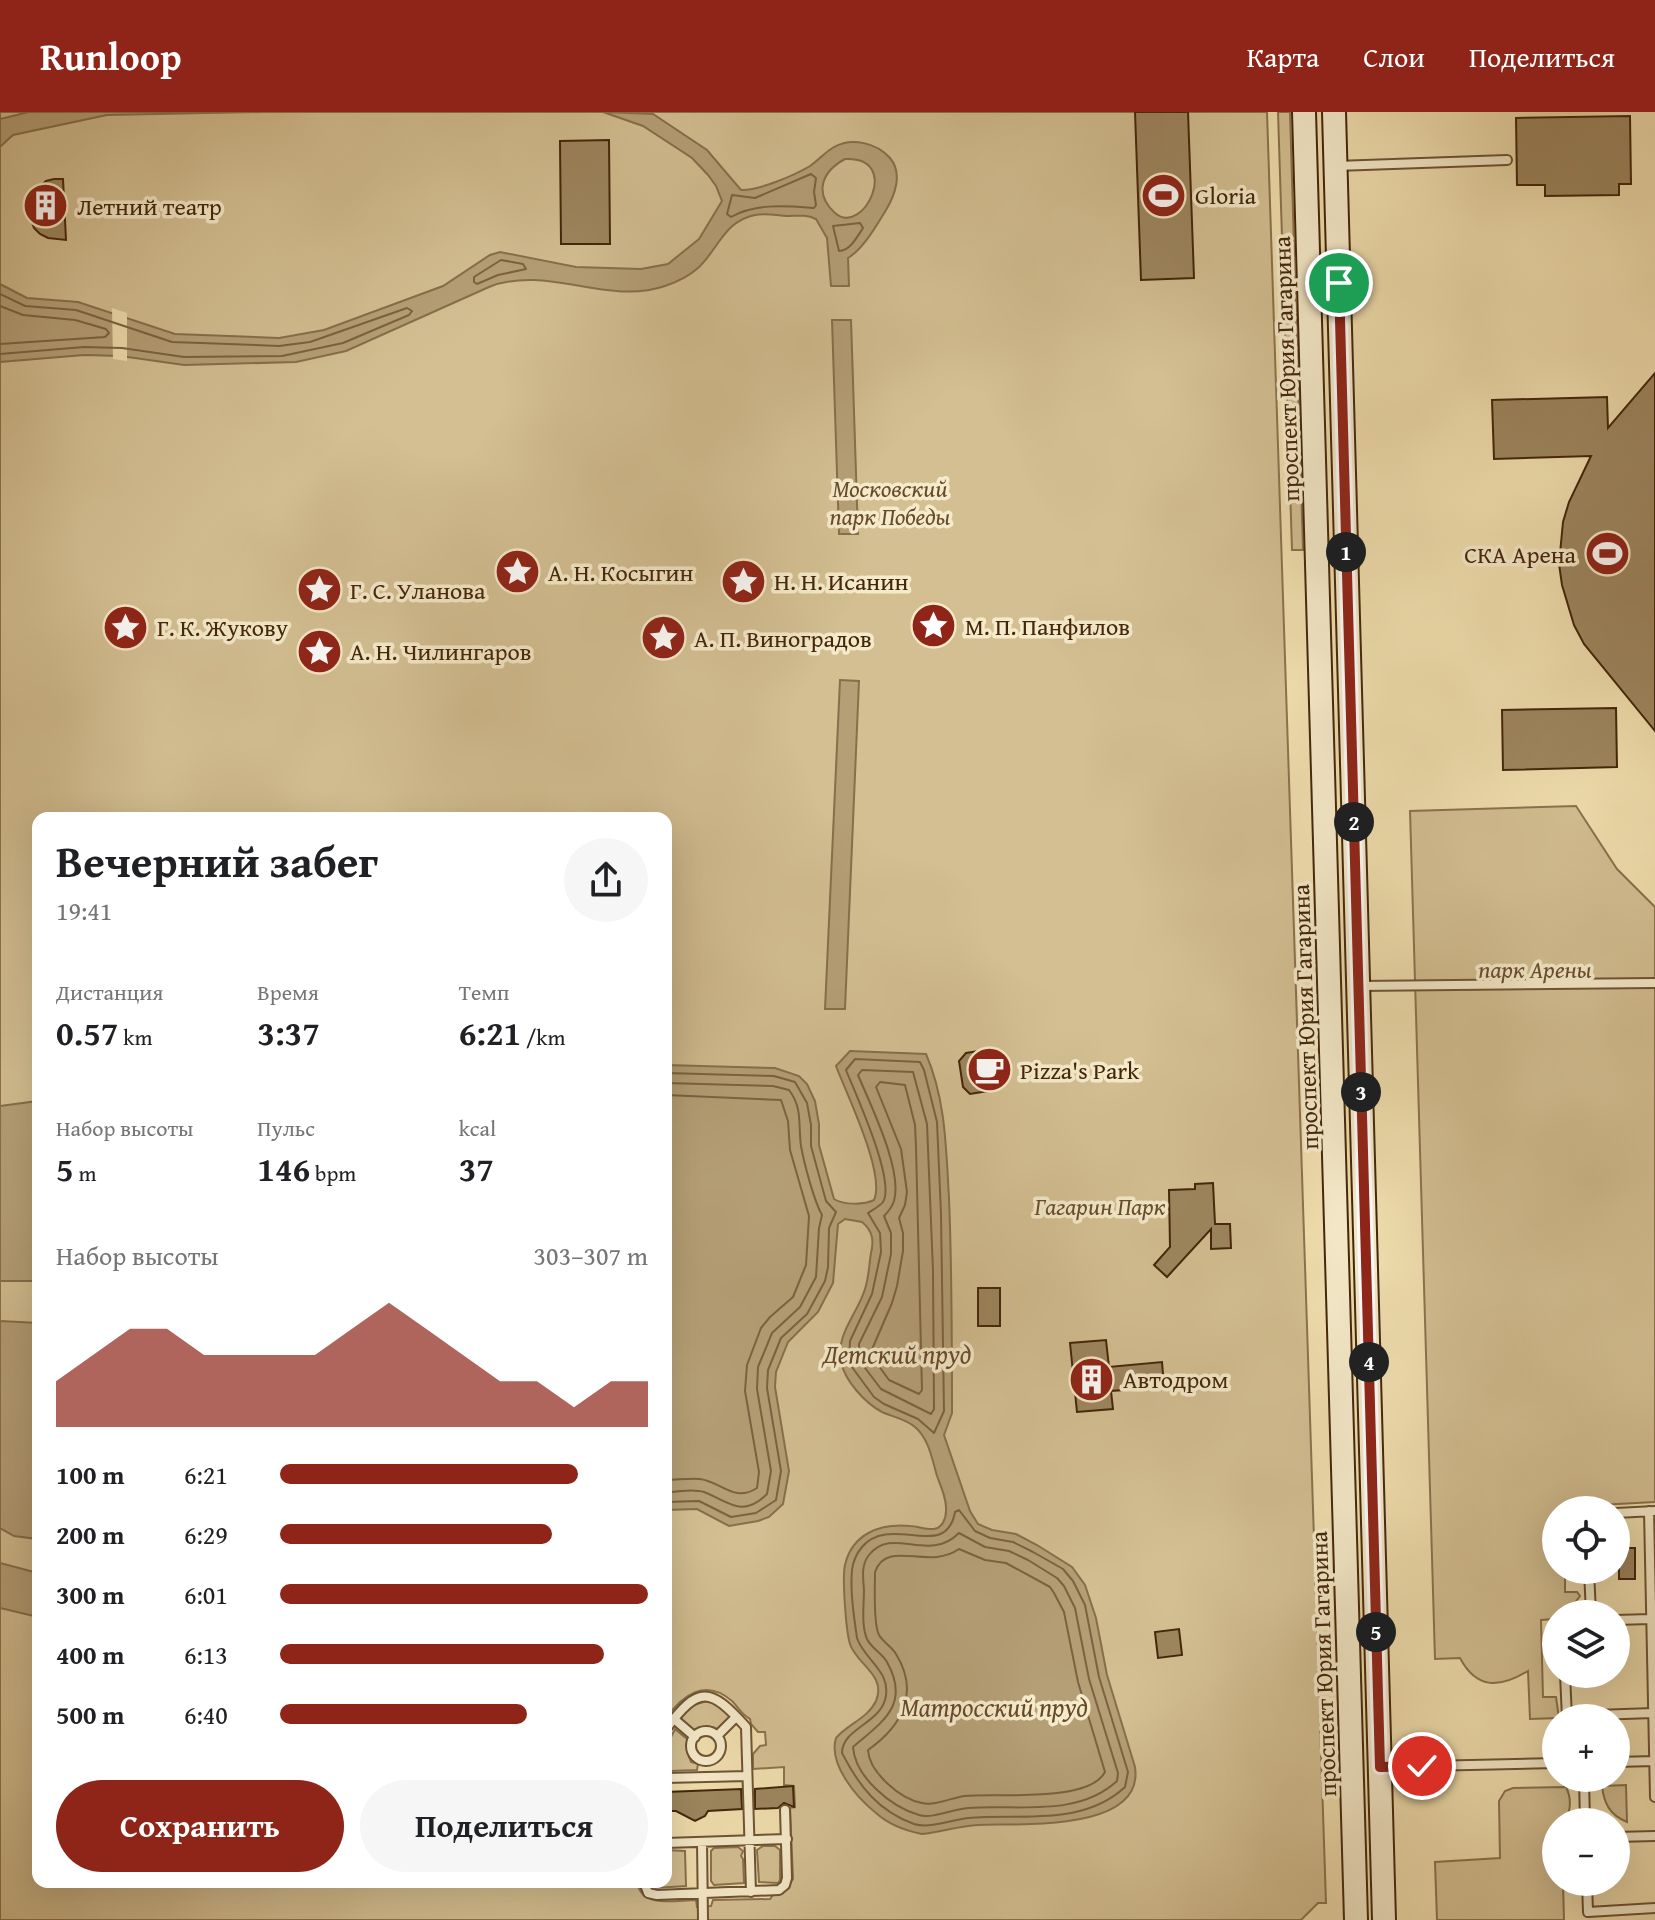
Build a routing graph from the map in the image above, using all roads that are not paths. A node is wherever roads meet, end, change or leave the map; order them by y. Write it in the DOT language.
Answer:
graph roads {
  1 [pos="1304,112"];
  2 [pos="1334,112"];
  3 [pos="1507,160"];
  4 [pos="1335,166"];
  5 [pos="1655,983"];
  6 [pos="1358,986"];
  7 [pos="1652,1511"];
  8 [pos="1630,1512"];
  9 [pos="1650,1619"];
  10 [pos="1630,1620"];
  11 [pos="1653,1713"];
  12 [pos="1630,1714"];
  13 [pos="736,1717"];
  14 [pos="674,1719"];
  15 [pos="672,1722"];
  16 [pos="717,1736"];
  17 [pos="695,1737"];
  18 [pos="707,1761"];
  19 [pos="1654,1761"];
  20 [pos="1630,1762"];
  21 [pos="1542,1763"];
  22 [pos="1380,1767"];
  23 [pos="747,1776"];
  24 [pos="707,1777"];
  25 [pos="672,1778"];
  26 [pos="1655,1797"];
  27 [pos="785,1810"];
  28 [pos="1655,1836"];
  29 [pos="1630,1837"];
  30 [pos="787,1839"];
  31 [pos="750,1840"];
  32 [pos="702,1842"];
  33 [pos="672,1843"];
  34 [pos="646,1888"];
  35 [pos="751,1892"];
  36 [pos="704,1893"];
  37 [pos="1587,1896"];
  38 [pos="1655,1908"];
  39 [pos="703,1920"];
  40 [pos="1356,1920"];
  41 [pos="1384,1920"];
  1 -- 40 [label="main road, проспект Юрия Гагарина"];
  2 -- 4 [label="main road"];
  3 -- 4 [label="lane"];
  4 -- 6 [label="main road"];
  5 -- 6 [label="lane"];
  6 -- 22 [label="main road"];
  7 -- 8 [label="lane"];
  7 -- 9 [label="lane"];
  9 -- 10 [label="lane"];
  9 -- 11 [label="lane"];
  11 -- 12 [label="lane"];
  11 -- 19 [label="lane"];
  13 -- 14 [label="lane"];
  13 -- 16 [label="lane"];
  13 -- 23 [label="lane"];
  14 -- 15 [label="lane"];
  14 -- 17 [label="lane"];
  16 -- 17 [label="lane"];
  16 -- 18 [label="lane"];
  17 -- 18 [label="lane"];
  18 -- 24 [label="lane"];
  19 -- 20 [label="lane"];
  19 -- 26 [label="lane"];
  21 -- 22 [label="lane"];
  22 -- 41 [label="main road"];
  23 -- 24 [label="lane"];
  23 -- 31 [label="lane"];
  24 -- 25 [label="lane"];
  27 -- 30 [label="lane"];
  28 -- 29 [label="lane"];
  30 -- 31 [label="lane"];
  30 -- 35 [label="lane"];
  31 -- 32 [label="lane"];
  31 -- 35 [label="lane"];
  32 -- 33 [label="lane"];
  32 -- 36 [label="lane"];
  34 -- 36 [label="lane"];
  35 -- 36 [label="lane"];
  36 -- 39 [label="lane"];
  37 -- 38 [label="lane"];
}
